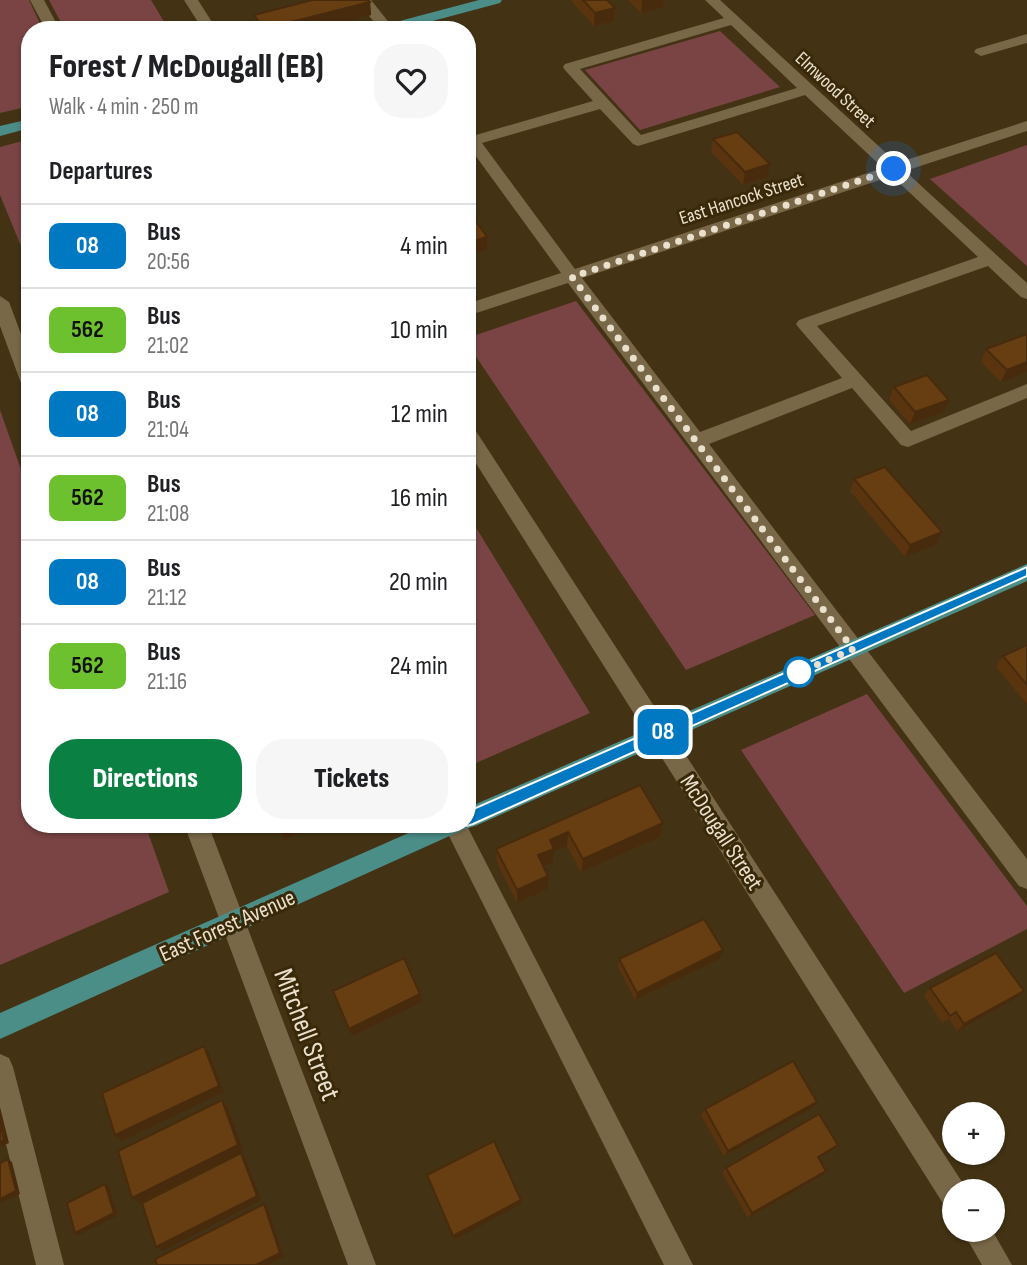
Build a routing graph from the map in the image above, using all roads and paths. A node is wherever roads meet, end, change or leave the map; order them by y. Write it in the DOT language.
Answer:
graph roads {
  1 [pos="37,0"];
  2 [pos="191,0"];
  3 [pos="364,0"];
  4 [pos="495,0"];
  5 [pos="712,0"];
  6 [pos="733,20"];
  7 [pos="48,21"];
  8 [pos="204,21"];
  9 [pos="380,21"];
  10 [pos="416,21"];
  11 [pos="1027,38"];
  12 [pos="981,52"];
  13 [pos="808,89"];
  14 [pos="603,103"];
  15 [pos="21,125"];
  16 [pos="1027,126"];
  17 [pos="0,131"];
  18 [pos="476,135"];
  19 [pos="476,145"];
  20 [pos="894,169"];
  21 [pos="990,258"];
  22 [pos="572,277"];
  23 [pos="1027,293"];
  24 [pos="0,302"];
  25 [pos="476,307"];
  26 [pos="21,359"];
  27 [pos="855,380"];
  28 [pos="1027,391"];
  29 [pos="696,441"];
  30 [pos="476,447"];
  31 [pos="1027,572"];
  32 [pos="853,649"];
  33 [pos="659,734"];
  34 [pos="476,815"];
  35 [pos="199,833"];
  36 [pos="434,833"];
  37 [pos="459,833"];
  38 [pos="1027,878"];
  39 [pos="233,923"];
  40 [pos="0,1026"];
  41 [pos="0,1067"];
  42 [pos="944,1179"];
  43 [pos="984,1242"];
  44 [pos="50,1265"];
  45 [pos="362,1265"];
  46 [pos="679,1265"];
  47 [pos="998,1265"];
  1 -- 7 [label="street"];
  2 -- 8 [label="street"];
  3 -- 9 [label="street"];
  4 -- 10 [label="main road"];
  5 -- 6 [label="street, Elmwood Street"];
  6 -- 13 [label="street, Elmwood Street"];
  6 -- 14 [label="street"];
  11 -- 12 [label="street"];
  13 -- 14 [label="street"];
  13 -- 20 [label="street, Elmwood Street"];
  14 -- 18 [label="street"];
  15 -- 17 [label="main road"];
  16 -- 20 [label="street, East Hancock Street"];
  19 -- 22 [label="street"];
  20 -- 21 [label="street, Elmwood Street"];
  20 -- 22 [label="street, East Hancock Street"];
  21 -- 23 [label="street, Elmwood Street"];
  21 -- 27 [label="street"];
  22 -- 25 [label="street, East Hancock Street"];
  22 -- 29 [label="street"];
  24 -- 26 [label="street"];
  27 -- 28 [label="street"];
  27 -- 29 [label="street"];
  29 -- 32 [label="street"];
  30 -- 33 [label="street, McDougall Street"];
  31 -- 32 [label="main road"];
  32 -- 33 [label="main road"];
  32 -- 38 [label="street"];
  33 -- 34 [label="main road"];
  33 -- 42 [label="street, McDougall Street"];
  35 -- 39 [label="street, Mitchell Street"];
  36 -- 39 [label="main road, East Forest Avenue"];
  37 -- 46 [label="street"];
  39 -- 40 [label="main road, East Forest Avenue"];
  39 -- 45 [label="street, Mitchell Street"];
  41 -- 44 [label="street"];
  43 -- 47 [label="street"];
}
